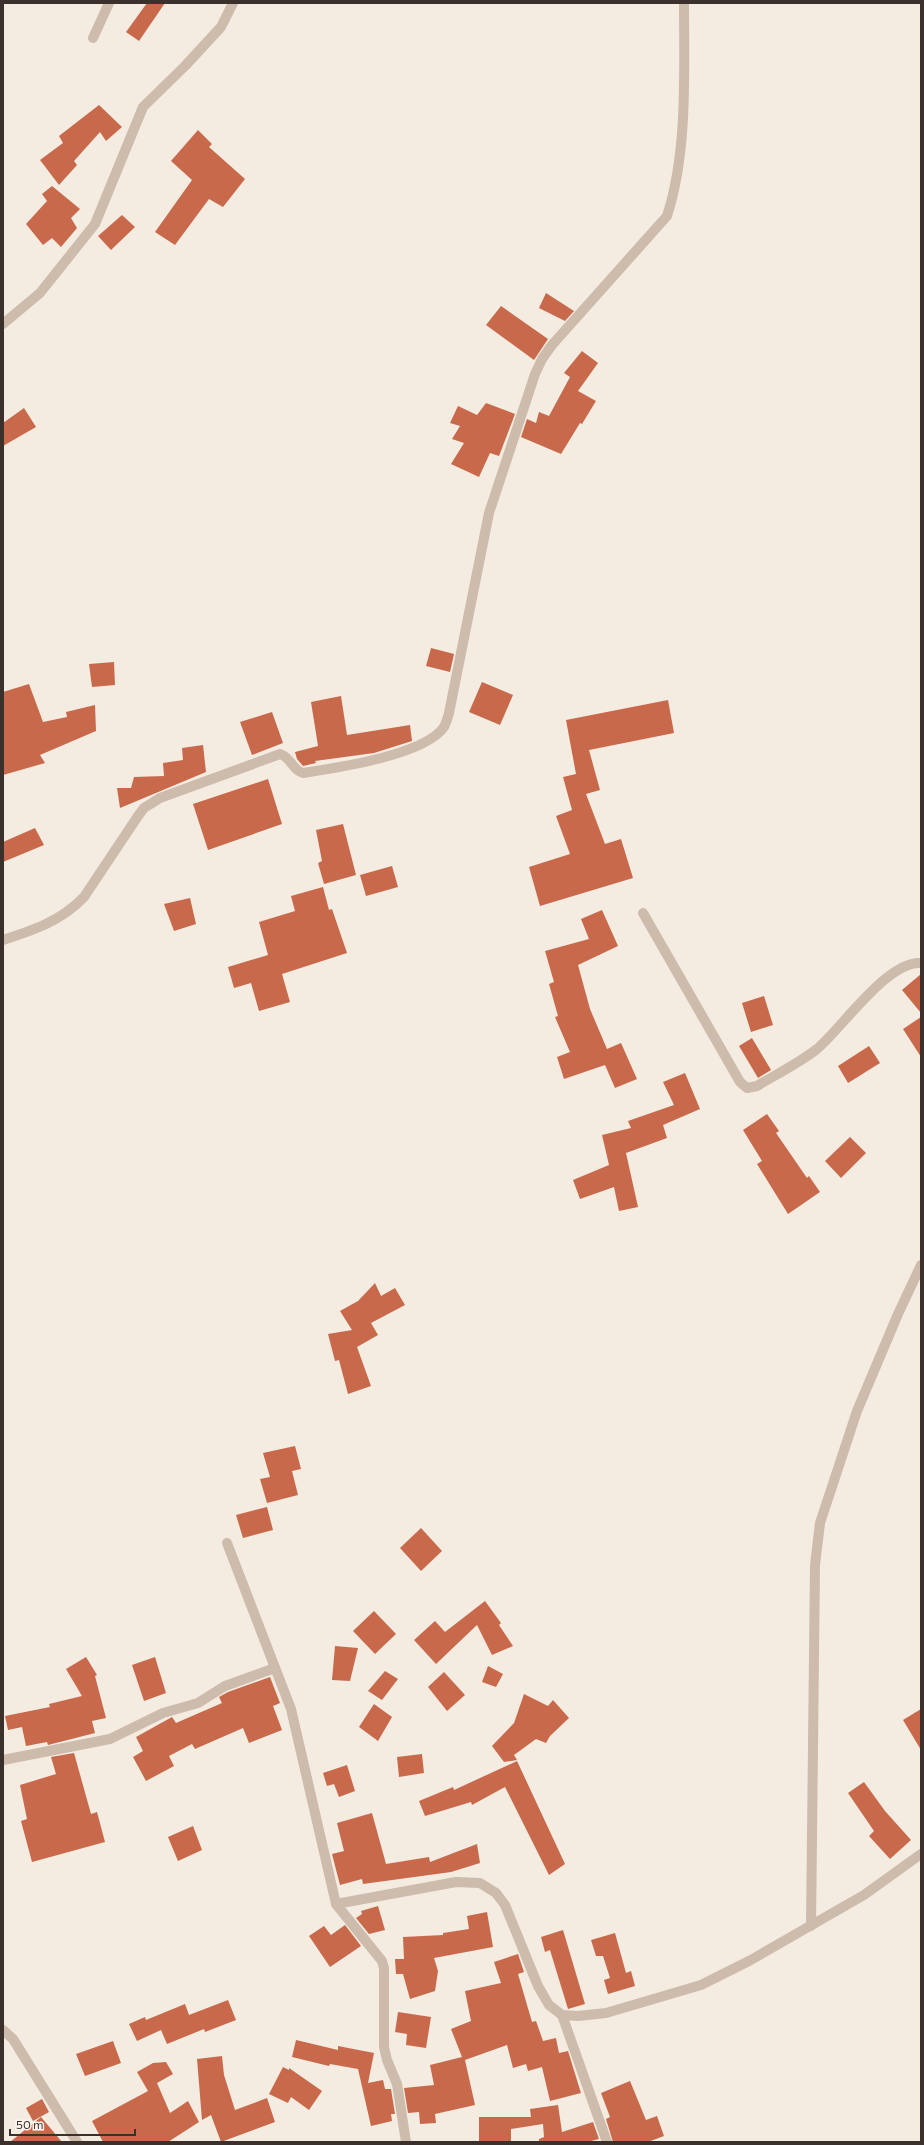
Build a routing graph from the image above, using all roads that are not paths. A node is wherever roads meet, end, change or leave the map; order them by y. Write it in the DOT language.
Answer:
graph roads {
  1 [pos="109,3"];
  2 [pos="233,3"];
  3 [pos="684,3"];
  4 [pos="93,38"];
  5 [pos="3,324"];
  6 [pos="643,913"];
  7 [pos="3,940"];
  8 [pos="921,963"];
  9 [pos="921,1265"];
  10 [pos="227,1543"];
  11 [pos="275,1668"];
  12 [pos="3,1760"];
  13 [pos="921,1854"];
  14 [pos="336,1904"];
  15 [pos="811,1926"];
  16 [pos="562,2015"];
  17 [pos="3,2030"];
  18 [pos="78,2142"];
  19 [pos="406,2142"];
  20 [pos="607,2142"];
  1 -- 4 [label="street"];
  2 -- 5 [label="street"];
  3 -- 7 [label="street"];
  6 -- 8 [label="street"];
  9 -- 15 [label="street"];
  10 -- 11 [label="street"];
  11 -- 12 [label="street"];
  11 -- 14 [label="street"];
  13 -- 15 [label="street"];
  14 -- 16 [label="street"];
  14 -- 19 [label="street"];
  15 -- 16 [label="street"];
  16 -- 20 [label="street"];
  17 -- 18 [label="street"];
}
